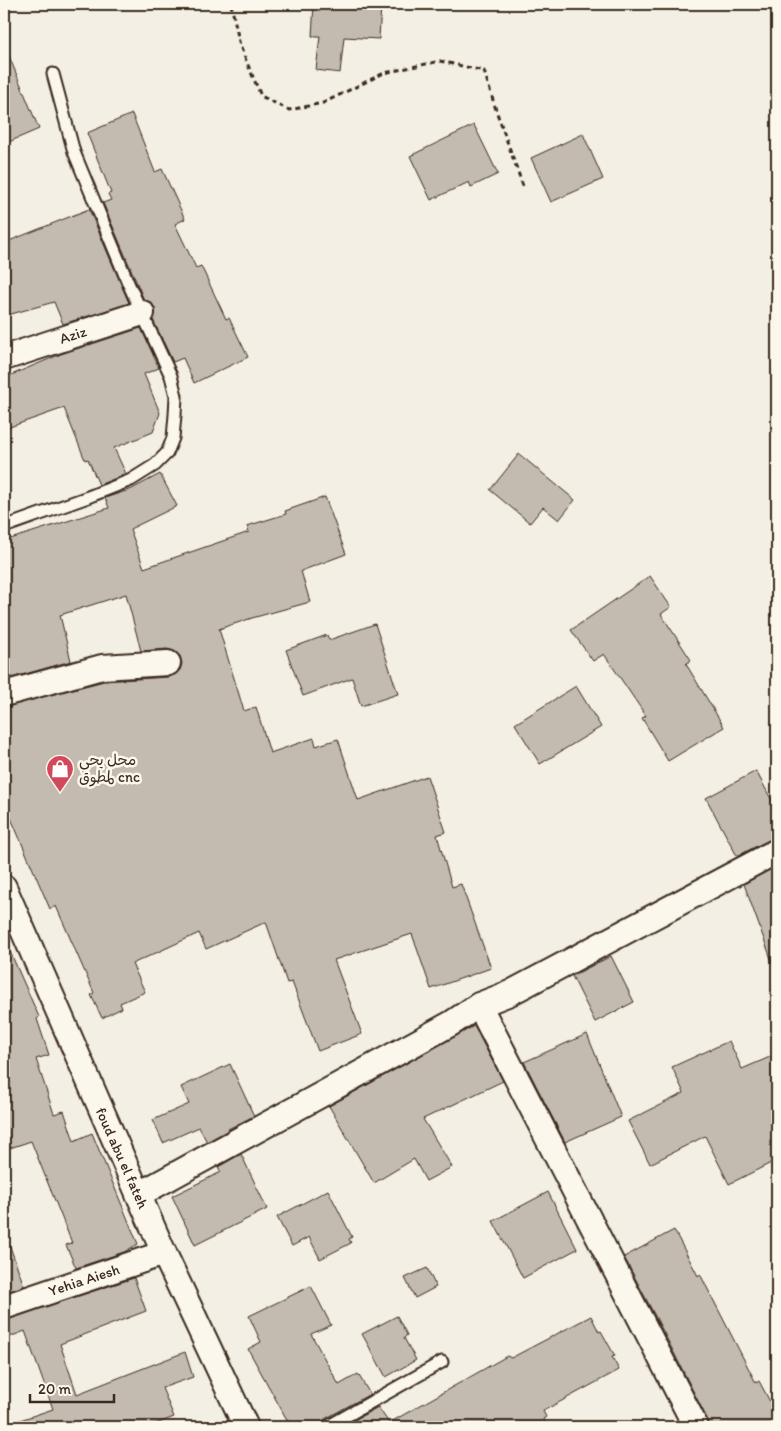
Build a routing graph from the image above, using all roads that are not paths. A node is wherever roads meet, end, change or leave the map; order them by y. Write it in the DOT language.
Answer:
graph roads {
  1 [pos="53,74"];
  2 [pos="142,312"];
  3 [pos="4,358"];
  4 [pos="4,527"];
  5 [pos="168,663"];
  6 [pos="4,694"];
  7 [pos="777,851"];
  8 [pos="5,891"];
  9 [pos="479,1005"];
  10 [pos="138,1195"];
  11 [pos="164,1253"];
  12 [pos="4,1307"];
  13 [pos="442,1362"];
  14 [pos="246,1427"];
  15 [pos="327,1427"];
  16 [pos="696,1427"];
  1 -- 2 [label="lane"];
  2 -- 3 [label="street, Aziz"];
  2 -- 4 [label="lane"];
  5 -- 6 [label="street"];
  7 -- 9 [label="street"];
  8 -- 10 [label="street, foud abu el fateh"];
  9 -- 10 [label="street"];
  9 -- 16 [label="street"];
  10 -- 11 [label="street, foud abu el fateh"];
  11 -- 12 [label="street, Yehia Aiesh"];
  11 -- 14 [label="street, foud abu el fateh"];
  13 -- 15 [label="lane"];
}
